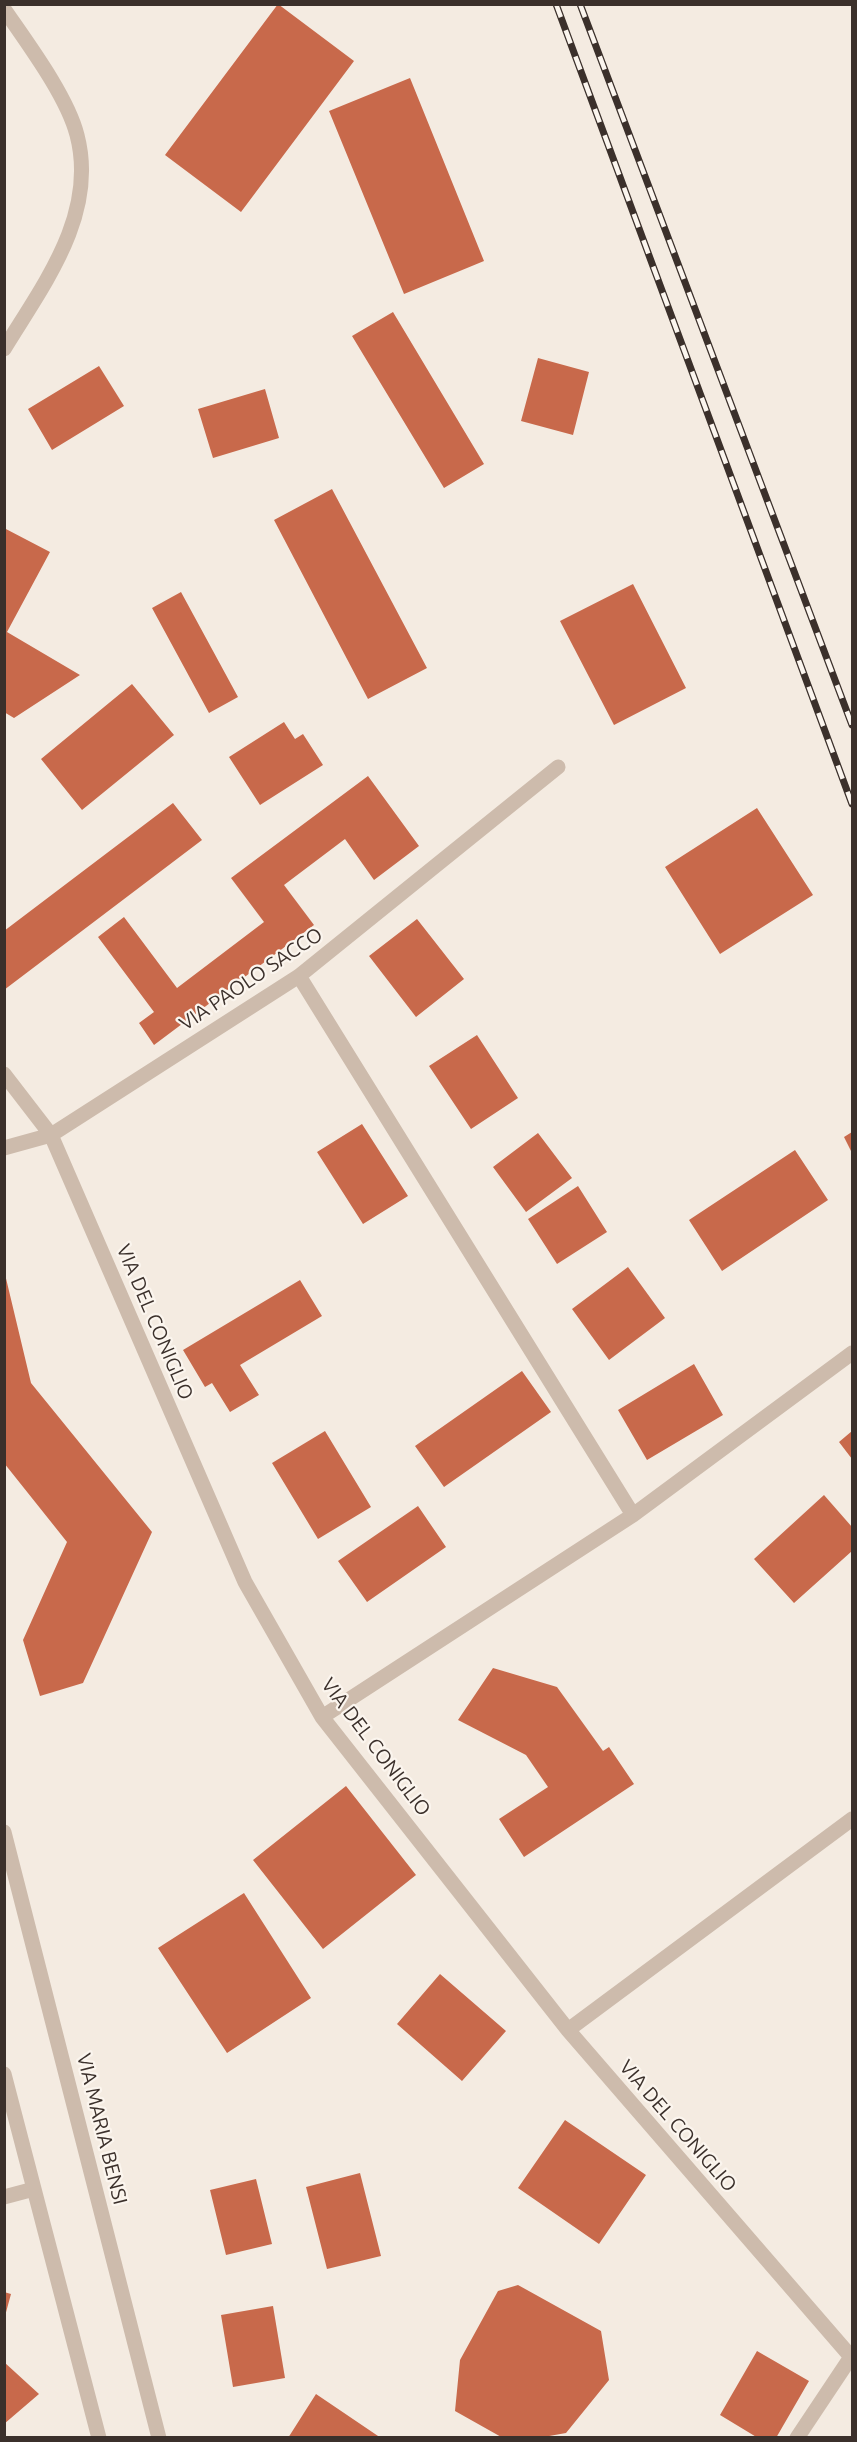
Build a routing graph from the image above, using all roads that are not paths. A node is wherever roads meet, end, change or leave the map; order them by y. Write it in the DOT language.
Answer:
graph roads {
  1 [pos="4,9"];
  2 [pos="4,349"];
  3 [pos="558,767"];
  4 [pos="299,976"];
  5 [pos="4,1074"];
  6 [pos="51,1135"];
  7 [pos="4,1148"];
  8 [pos="852,1353"];
  9 [pos="633,1515"];
  10 [pos="322,1717"];
  11 [pos="852,1820"];
  12 [pos="4,1832"];
  13 [pos="568,2030"];
  14 [pos="4,2074"];
  15 [pos="34,2189"];
  16 [pos="4,2197"];
  17 [pos="852,2357"];
  18 [pos="99,2438"];
  19 [pos="159,2438"];
  20 [pos="797,2438"];
  1 -- 2 [label="street"];
  3 -- 4 [label="street, VIA PAOLO SACCO"];
  4 -- 6 [label="street, VIA PAOLO SACCO"];
  4 -- 9 [label="street"];
  5 -- 6 [label="street, VIA DEL CONIGLIO"];
  6 -- 7 [label="street, VIA PAOLO SACCO"];
  6 -- 10 [label="street, VIA DEL CONIGLIO"];
  8 -- 9 [label="street"];
  9 -- 10 [label="street"];
  10 -- 13 [label="street, VIA DEL CONIGLIO"];
  11 -- 13 [label="street"];
  12 -- 19 [label="street, VIA MARIA BENSI"];
  13 -- 17 [label="street, VIA DEL CONIGLIO"];
  14 -- 15 [label="street"];
  15 -- 16 [label="street"];
  15 -- 18 [label="street"];
  17 -- 20 [label="street"];
}
